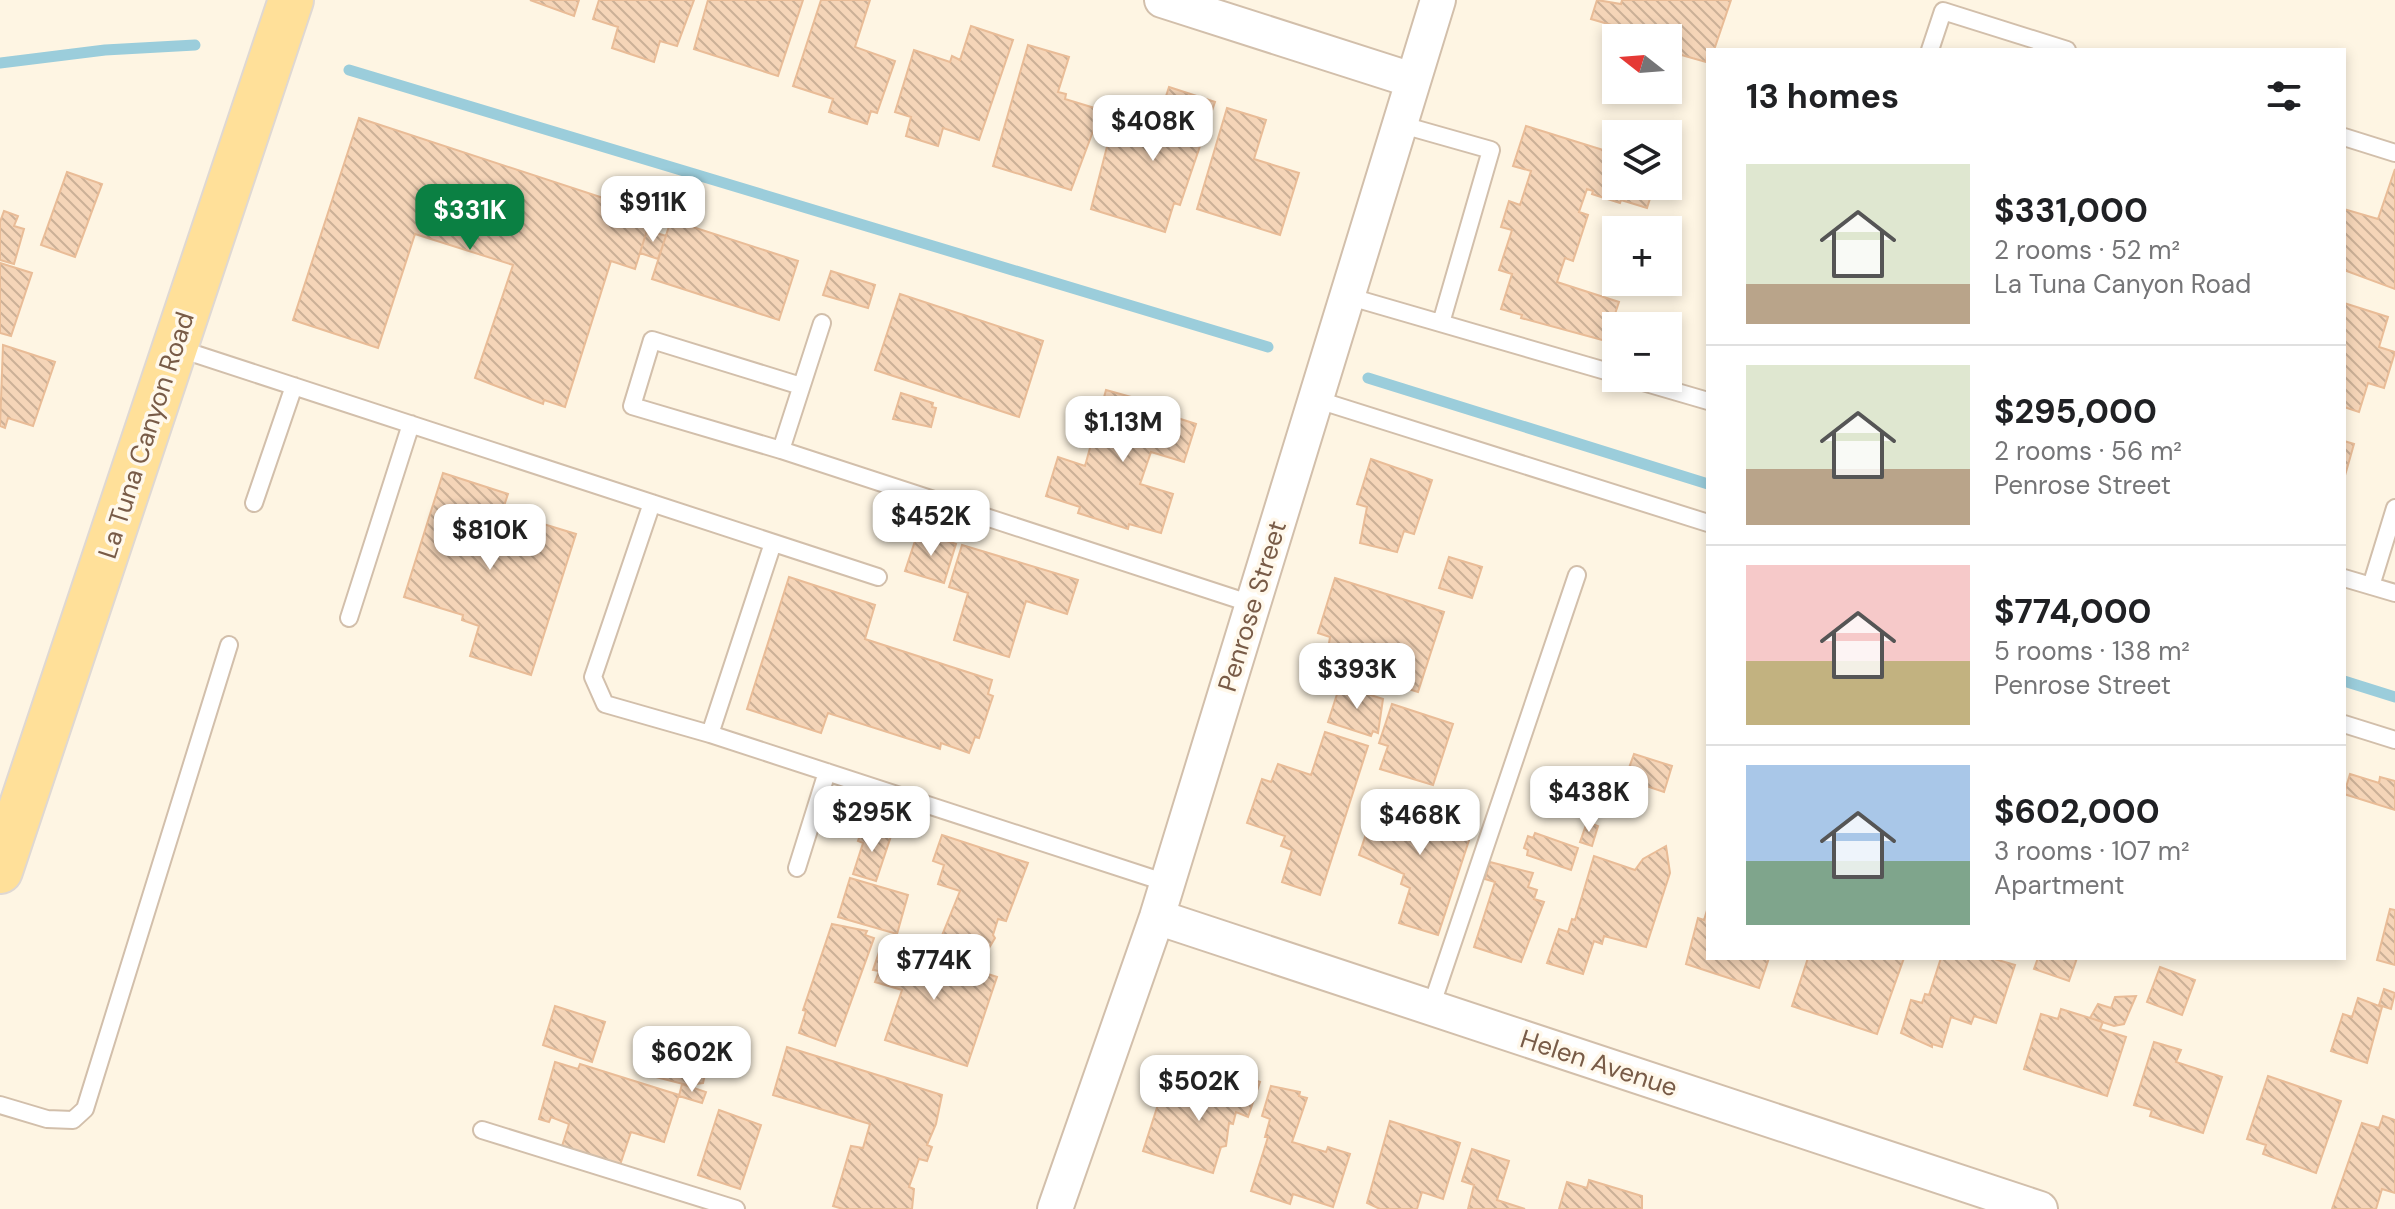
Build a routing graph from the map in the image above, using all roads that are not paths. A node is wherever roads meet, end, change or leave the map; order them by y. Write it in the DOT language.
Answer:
graph roads {
  1 [pos="291,0"];
  2 [pos="1162,0"];
  3 [pos="1438,0"];
  4 [pos="1931,48"];
  5 [pos="2061,48"];
  6 [pos="1412,80"];
  7 [pos="1399,124"];
  8 [pos="2346,138"];
  9 [pos="2395,153"];
  10 [pos="1347,296"];
  11 [pos="822,323"];
  12 [pos="1441,323"];
  13 [pos="175,347"];
  14 [pos="1602,370"];
  15 [pos="294,386"];
  16 [pos="801,386"];
  17 [pos="1677,392"];
  18 [pos="1315,399"];
  19 [pos="1706,400"];
  20 [pos="411,424"];
  21 [pos="781,450"];
  22 [pos="254,503"];
  23 [pos="652,503"];
  24 [pos="2395,508"];
  25 [pos="1706,522"];
  26 [pos="773,543"];
  27 [pos="1577,575"];
  28 [pos="878,577"];
  29 [pos="2346,579"];
  30 [pos="2371,586"];
  31 [pos="2395,593"];
  32 [pos="1252,604"];
  33 [pos="349,618"];
  34 [pos="229,645"];
  35 [pos="2346,725"];
  36 [pos="710,734"];
  37 [pos="2395,740"];
  38 [pos="827,772"];
  39 [pos="797,868"];
  40 [pos="0,871"];
  41 [pos="1167,883"];
  42 [pos="1157,917"];
  43 [pos="1431,1007"];
  44 [pos="0,1105"];
  45 [pos="482,1130"];
  46 [pos="736,1209"];
  47 [pos="1055,1209"];
  48 [pos="2040,1209"];
  1 -- 13 [label="main road, La Tuna Canyon Road"];
  2 -- 6 [label="street"];
  3 -- 6 [label="street, Penrose Street"];
  4 -- 5 [label="lane"];
  6 -- 7 [label="street, Penrose Street"];
  7 -- 10 [label="street, Penrose Street"];
  7 -- 12 [label="lane"];
  8 -- 9 [label="lane"];
  10 -- 12 [label="lane"];
  10 -- 18 [label="street, Penrose Street"];
  11 -- 16 [label="lane"];
  12 -- 14 [label="lane"];
  13 -- 15 [label="lane"];
  13 -- 40 [label="main road, La Tuna Canyon Road"];
  15 -- 20 [label="lane"];
  15 -- 22 [label="lane"];
  16 -- 21 [label="lane"];
  16 -- 21 [label="lane"];
  17 -- 19 [label="lane"];
  18 -- 25 [label="lane"];
  18 -- 32 [label="street, Penrose Street"];
  20 -- 23 [label="lane"];
  20 -- 33 [label="lane"];
  21 -- 32 [label="lane"];
  23 -- 26 [label="lane"];
  23 -- 36 [label="lane"];
  24 -- 30 [label="lane"];
  26 -- 28 [label="lane"];
  26 -- 36 [label="lane"];
  27 -- 43 [label="lane"];
  29 -- 30 [label="lane"];
  30 -- 31 [label="lane"];
  32 -- 41 [label="street, Penrose Street"];
  34 -- 44 [label="lane"];
  35 -- 37 [label="lane"];
  36 -- 38 [label="lane"];
  38 -- 39 [label="lane"];
  38 -- 41 [label="lane"];
  41 -- 42 [label="street, Penrose Street"];
  42 -- 43 [label="street, Helen Avenue"];
  42 -- 47 [label="street, Penrose Street"];
  43 -- 48 [label="street, Helen Avenue"];
  45 -- 46 [label="lane"];
}
